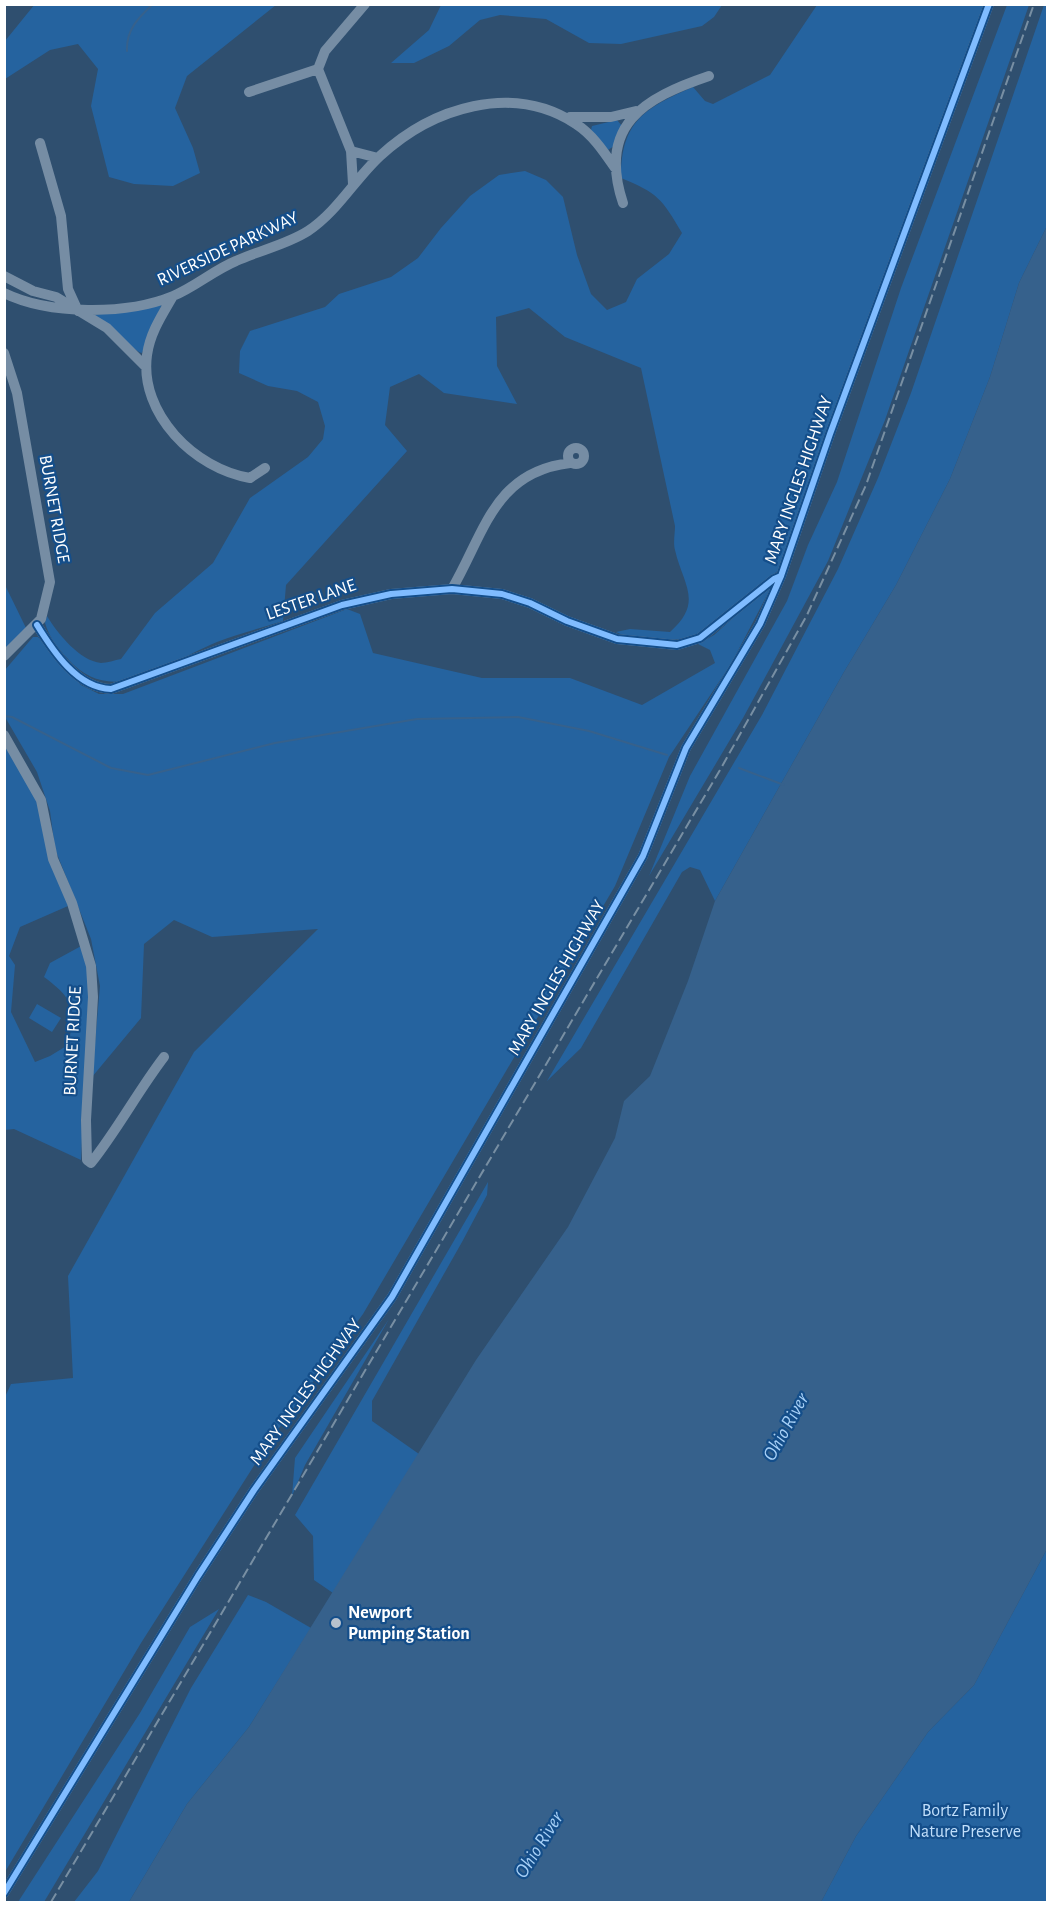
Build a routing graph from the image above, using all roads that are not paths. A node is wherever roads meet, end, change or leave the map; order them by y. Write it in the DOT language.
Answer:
graph roads {
  1 [pos="365,4"];
  2 [pos="988,4"];
  3 [pos="318,69"];
  4 [pos="709,76"];
  5 [pos="249,92"];
  6 [pos="636,111"];
  7 [pos="561,115"];
  8 [pos="40,142"];
  9 [pos="351,151"];
  10 [pos="378,158"];
  11 [pos="615,168"];
  12 [pos="353,184"];
  13 [pos="623,203"];
  14 [pos="4,276"];
  15 [pos="4,293"];
  16 [pos="173,296"];
  17 [pos="78,311"];
  18 [pos="4,353"];
  19 [pos="146,367"];
  20 [pos="570,463"];
  21 [pos="265,468"];
  22 [pos="781,576"];
  23 [pos="452,590"];
  24 [pos="37,625"];
  25 [pos="4,656"];
  26 [pos="4,735"];
  27 [pos="164,1057"];
  28 [pos="4,1893"];
  1 -- 3 [label="street"];
  2 -- 22 [label="street, MARY INGLES HIGHWAY"];
  3 -- 5 [label="street"];
  3 -- 9 [label="street"];
  4 -- 6 [label="street, RIVERSIDE PARKWAY"];
  6 -- 7 [label="street, RIVERSIDE PARKWAY"];
  6 -- 11 [label="street, RIVERSIDE PARKWAY"];
  7 -- 10 [label="street, RIVERSIDE PARKWAY"];
  7 -- 11 [label="street, RIVERSIDE PARKWAY"];
  8 -- 17 [label="street"];
  9 -- 10 [label="street"];
  9 -- 12 [label="street"];
  10 -- 12 [label="street, RIVERSIDE PARKWAY"];
  11 -- 13 [label="street, RIVERSIDE PARKWAY"];
  12 -- 16 [label="street, RIVERSIDE PARKWAY"];
  14 -- 17 [label="street"];
  15 -- 17 [label="street, RIVERSIDE PARKWAY"];
  16 -- 17 [label="street, RIVERSIDE PARKWAY"];
  16 -- 19 [label="street"];
  17 -- 19 [label="street"];
  18 -- 24 [label="street, BURNET RIDGE"];
  19 -- 21 [label="street"];
  20 -- 23 [label="street"];
  22 -- 23 [label="street, LESTER LANE"];
  22 -- 28 [label="street, MARY INGLES HIGHWAY"];
  23 -- 24 [label="street, LESTER LANE"];
  24 -- 25 [label="street, BURNET RIDGE"];
  26 -- 27 [label="street, BURNET RIDGE"];
}
